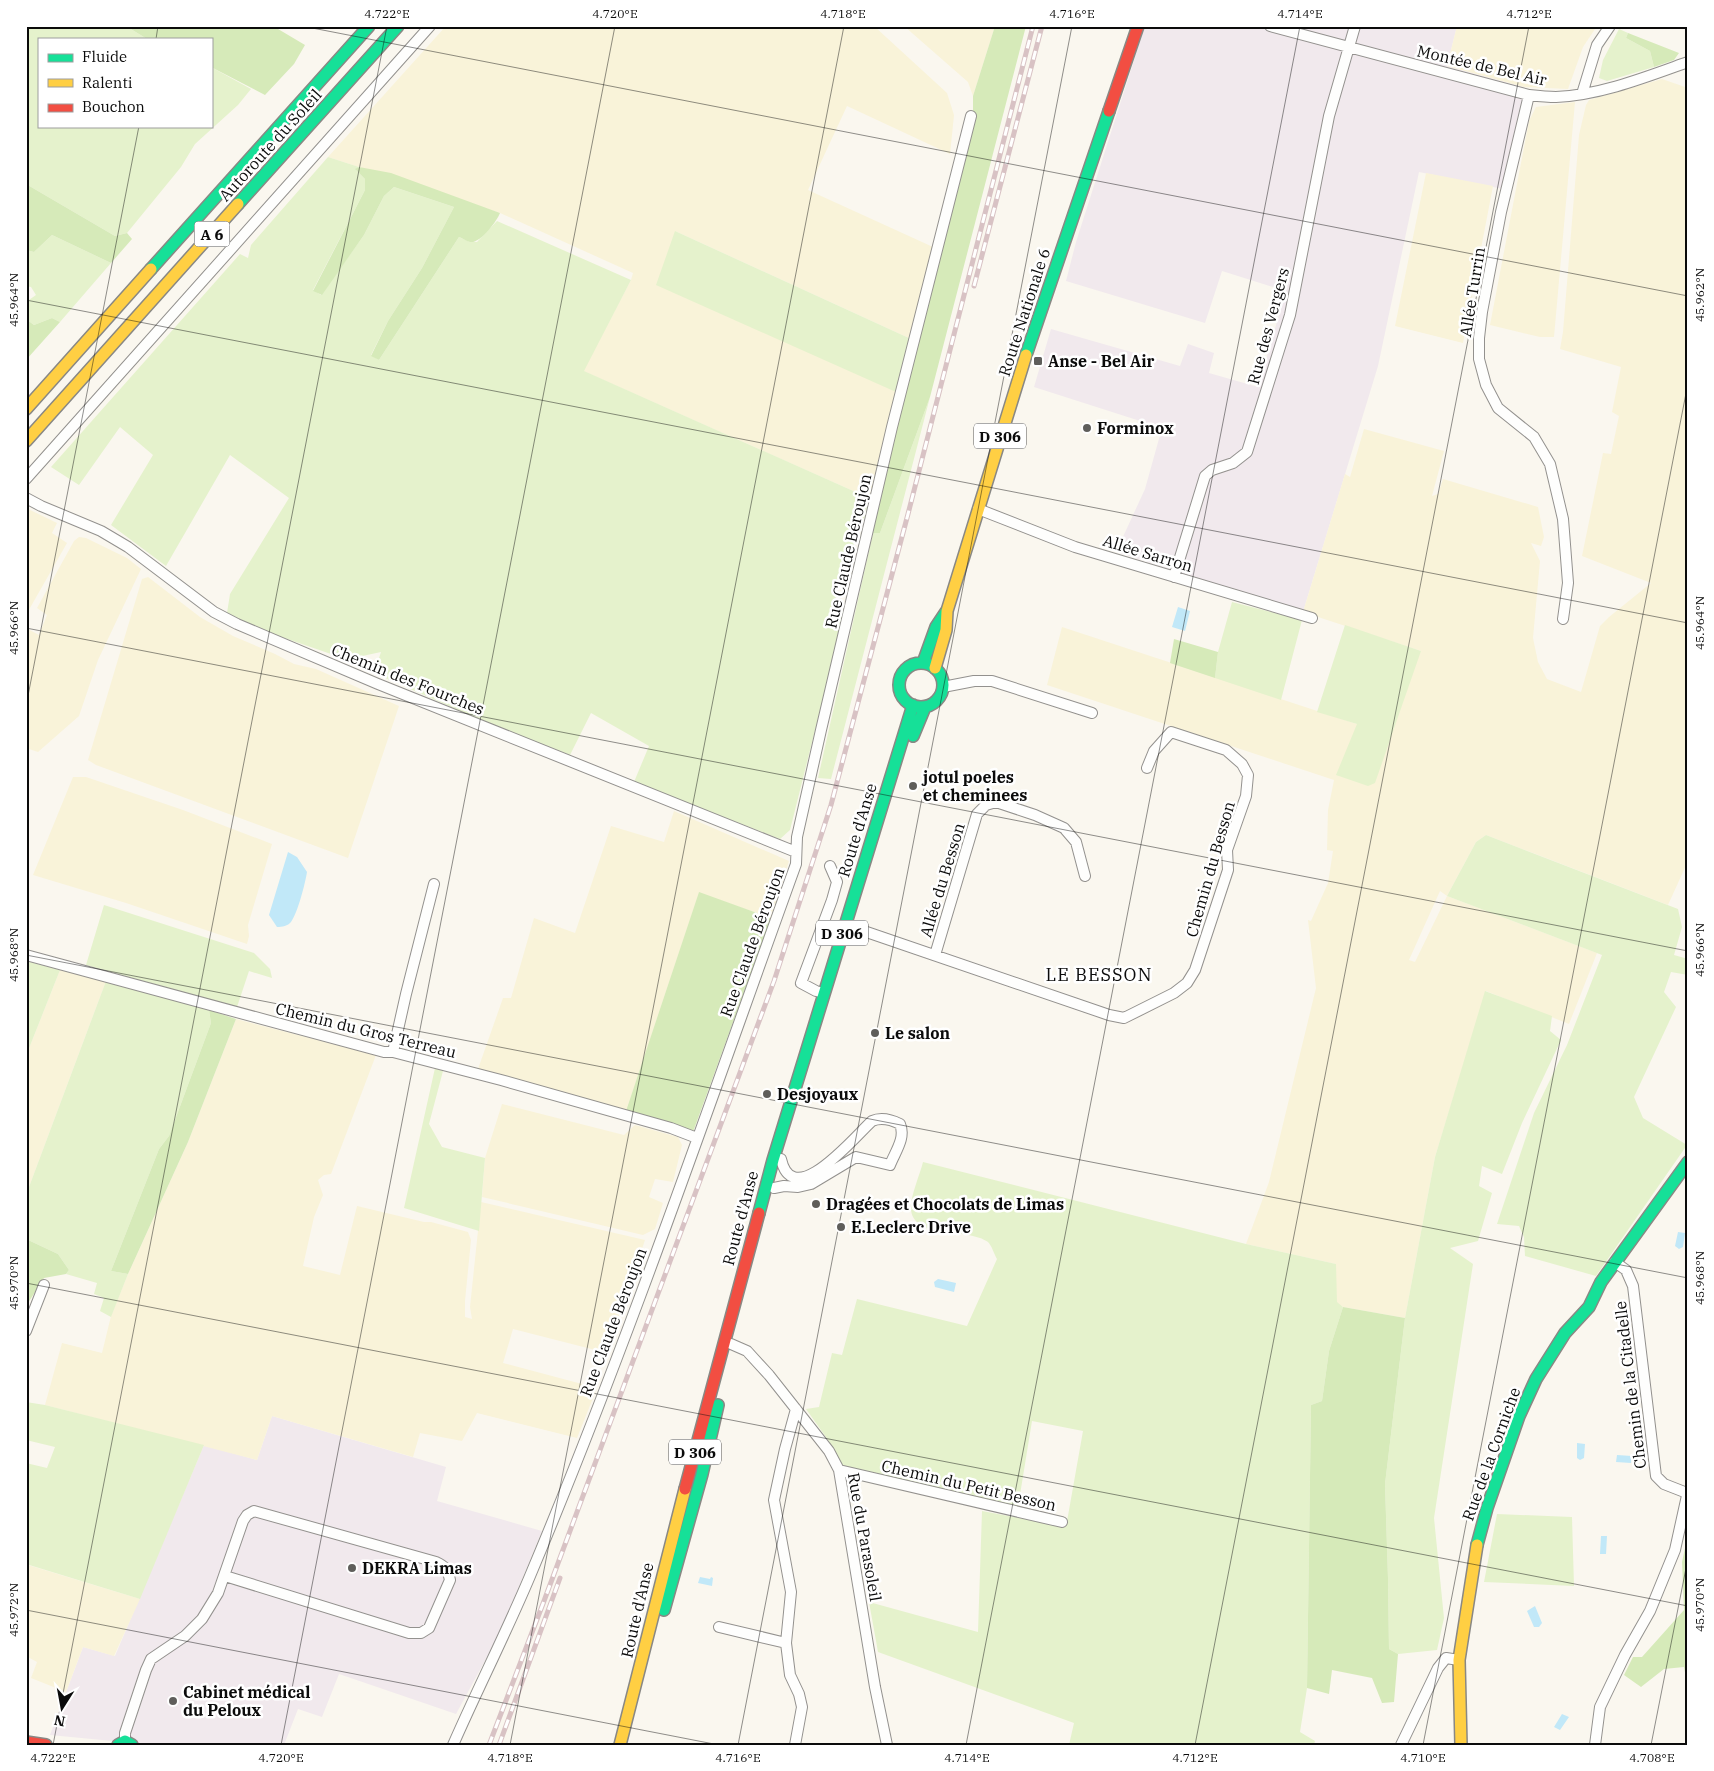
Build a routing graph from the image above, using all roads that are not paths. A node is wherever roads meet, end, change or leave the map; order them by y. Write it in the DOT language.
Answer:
graph roads {
  1 [pos="369,26"];
  2 [pos="398,26"];
  3 [pos="430,26"];
  4 [pos="1127,26"];
  5 [pos="1138,26"];
  6 [pos="1270,26"];
  7 [pos="1355,26"];
  8 [pos="1611,26"];
  9 [pos="1349,47"];
  10 [pos="1688,62"];
  11 [pos="1582,94"];
  12 [pos="1529,95"];
  13 [pos="971,116"];
  14 [pos="1057,262"];
  15 [pos="26,409"];
  16 [pos="26,441"];
  17 [pos="26,478"];
  18 [pos="26,498"];
  19 [pos="978,509"];
  20 [pos="1174,577"];
  21 [pos="947,611"];
  22 [pos="1312,618"];
  23 [pos="1563,619"];
  24 [pos="923,663"];
  25 [pos="935,668"];
  26 [pos="943,687"];
  27 [pos="913,705"];
  28 [pos="925,707"];
  29 [pos="1092,713"];
  30 [pos="1147,768"];
  31 [pos="796,852"];
  32 [pos="830,866"];
  33 [pos="1085,876"];
  34 [pos="434,884"];
  35 [pos="852,927"];
  36 [pos="26,955"];
  37 [pos="935,955"];
  38 [pos="824,993"];
  39 [pos="393,1052"];
  40 [pos="697,1138"];
  41 [pos="781,1159"];
  42 [pos="1688,1162"];
  43 [pos="774,1188"];
  44 [pos="1615,1262"];
  45 [pos="44,1285"];
  46 [pos="26,1331"];
  47 [pos="732,1344"];
  48 [pos="796,1409"];
  49 [pos="839,1470"];
  50 [pos="1687,1492"];
  51 [pos="1062,1522"];
  52 [pos="225,1576"];
  53 [pos="719,1627"];
  54 [pos="786,1643"];
  55 [pos="1459,1660"];
  56 [pos="26,1742"];
  57 [pos="125,1744"];
  58 [pos="46,1745"];
  59 [pos="453,1745"];
  60 [pos="620,1745"];
  61 [pos="629,1745"];
  62 [pos="795,1745"];
  63 [pos="887,1745"];
  64 [pos="1401,1745"];
  65 [pos="1461,1745"];
  66 [pos="1595,1745"];
  1 -- 15 [label="main road, Autoroute du Soleil / A 6"];
  2 -- 16 [label="main road, Autoroute du Soleil / A 6"];
  3 -- 17 [label="street"];
  4 -- 14 [label="main road, D 306"];
  5 -- 14 [label="main road, Route Nationale 6 / D 306"];
  6 -- 9 [label="street, Montée de Bel Air"];
  7 -- 9 [label="street, Rue des Vergers"];
  8 -- 11 [label="street"];
  9 -- 12 [label="street, Montée de Bel Air"];
  9 -- 20 [label="street, Rue des Vergers"];
  10 -- 11 [label="street, Montée de Bel Air"];
  11 -- 12 [label="street, Montée de Bel Air"];
  12 -- 23 [label="street, Allée Turrin"];
  13 -- 31 [label="street, Rue Claude Béroujon"];
  14 -- 19 [label="main road, Route Nationale 6 / D 306"];
  18 -- 31 [label="street, Chemin des Fourches"];
  19 -- 20 [label="street, Allée Sarron"];
  19 -- 21 [label="main road, Route Nationale 6 / D 306"];
  20 -- 22 [label="street, Allée Sarron"];
  21 -- 24 [label="main road, D 306"];
  21 -- 25 [label="main road, D 306"];
  24 -- 25 [label="main road"];
  24 -- 27 [label="main road"];
  25 -- 26 [label="main road"];
  26 -- 28 [label="main road"];
  26 -- 29 [label="street"];
  27 -- 28 [label="main road"];
  27 -- 38 [label="main road, Route d'Anse / D 306"];
  28 -- 35 [label="main road, Route d'Anse / D 306"];
  30 -- 37 [label="street, Chemin du Besson"];
  31 -- 40 [label="street, Rue Claude Béroujon"];
  32 -- 38 [label="street"];
  33 -- 37 [label="street, Allée du Besson"];
  34 -- 39 [label="street"];
  35 -- 37 [label="street, Chemin du Besson"];
  35 -- 41 [label="main road, Route d'Anse / D 306"];
  36 -- 39 [label="street, Chemin du Gros Terreau"];
  38 -- 60 [label="main road, Route d'Anse / D 306"];
  39 -- 40 [label="street, Chemin du Gros Terreau"];
  40 -- 59 [label="street, Rue Claude Béroujon"];
  41 -- 43 [label="main road, Route d'Anse / D 306"];
  41 -- 43 [label="street"];
  42 -- 44 [label="main road, Rue de la Corniche"];
  43 -- 47 [label="main road, Route d'Anse / D 306"];
  44 -- 50 [label="street, Chemin de la Citadelle"];
  44 -- 55 [label="main road, Rue de la Corniche"];
  45 -- 46 [label="street"];
  47 -- 48 [label="street, Rue du Parasoleil"];
  47 -- 61 [label="main road, Route d'Anse / D 306"];
  48 -- 49 [label="street, Rue du Parasoleil"];
  48 -- 54 [label="street"];
  49 -- 51 [label="street, Chemin du Petit Besson"];
  49 -- 63 [label="street, Rue du Parasoleil"];
  50 -- 66 [label="street"];
  52 -- 52 [label="street"];
  52 -- 57 [label="street"];
  53 -- 54 [label="street"];
  54 -- 62 [label="street"];
  55 -- 64 [label="street"];
  55 -- 65 [label="main road, Rue de la Corniche"];
  56 -- 58 [label="main road"];
}
